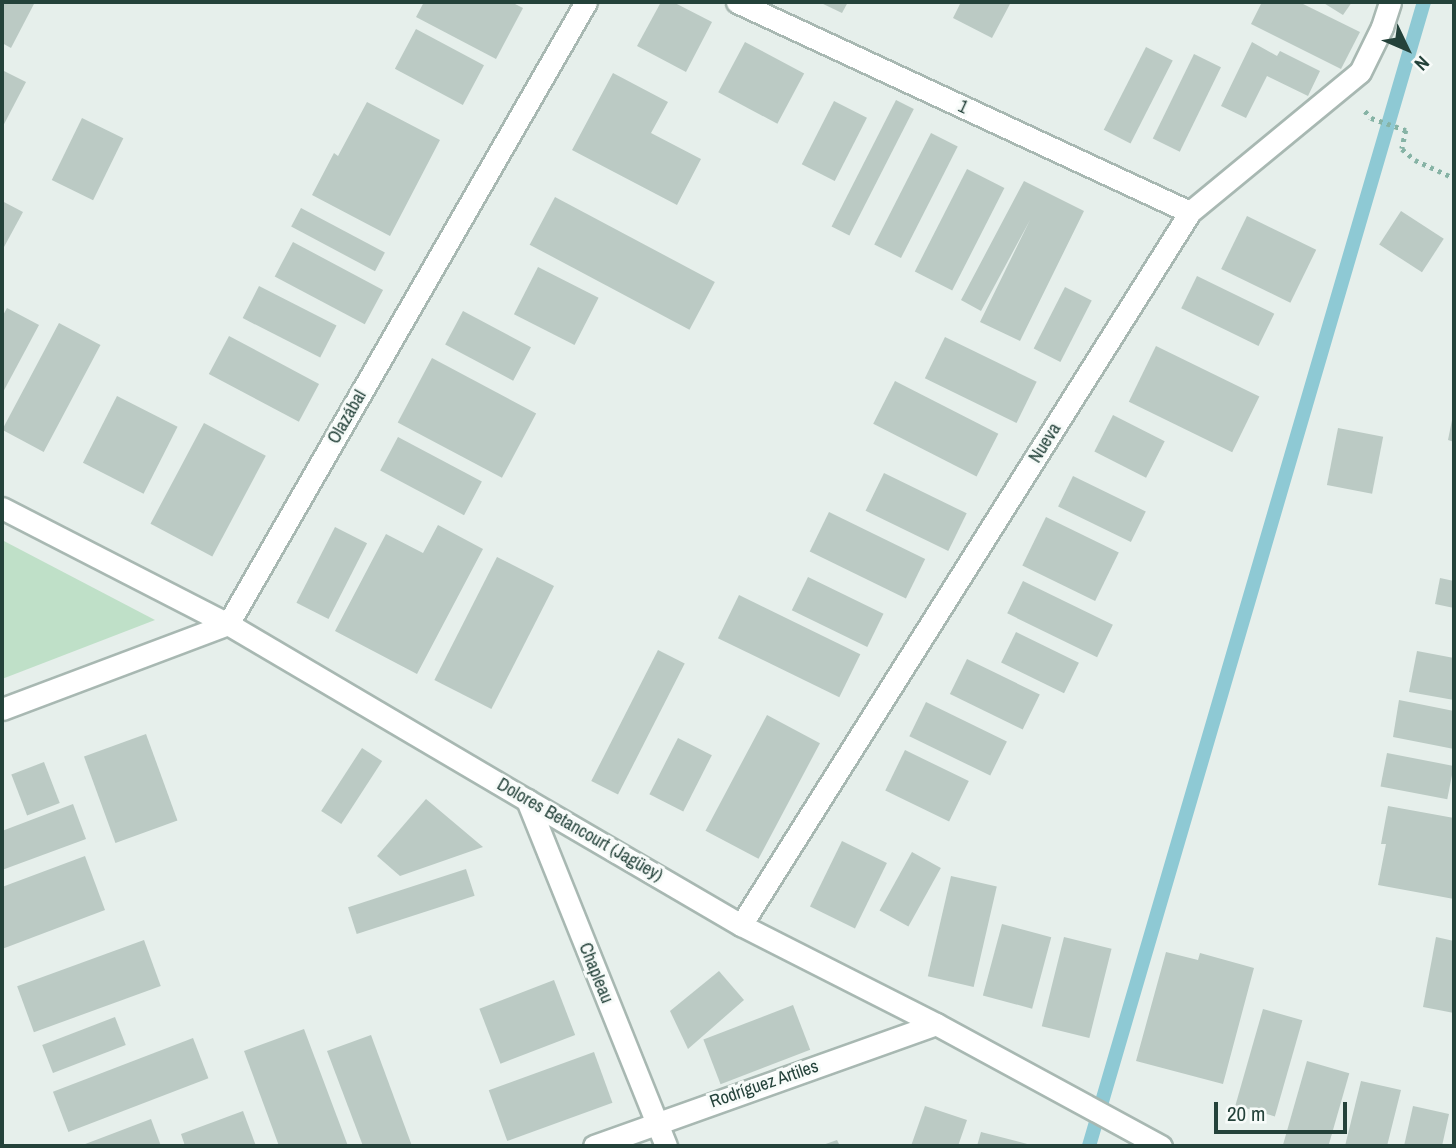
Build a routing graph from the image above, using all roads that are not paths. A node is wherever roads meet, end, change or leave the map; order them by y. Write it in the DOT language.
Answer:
graph roads {
  1 [pos="586,2"];
  2 [pos="737,2"];
  3 [pos="1390,2"];
  4 [pos="1190,212"];
  5 [pos="2,508"];
  6 [pos="228,624"];
  7 [pos="2,709"];
  8 [pos="527,800"];
  9 [pos="741,925"];
  10 [pos="936,1024"];
  11 [pos="656,1122"];
  12 [pos="594,1146"];
  13 [pos="666,1146"];
  14 [pos="1161,1146"];
  1 -- 6 [label="street, Olazábal"];
  2 -- 4 [label="street, 1"];
  3 -- 4 [label="street, Nueva"];
  4 -- 9 [label="street, Nueva"];
  5 -- 6 [label="street, Dolores Betancourt (Jagüey)"];
  6 -- 7 [label="street"];
  6 -- 8 [label="street, Dolores Betancourt (Jagüey)"];
  8 -- 9 [label="street, Dolores Betancourt (Jagüey)"];
  8 -- 11 [label="street, Chapleau"];
  9 -- 10 [label="street, Dolores Betancourt (Jagüey)"];
  10 -- 11 [label="street, Rodríguez Artiles"];
  10 -- 14 [label="street, Dolores Betancourt (Jagüey)"];
  11 -- 12 [label="street, Rodríguez Artiles"];
  11 -- 13 [label="street, Chapleau"];
}
